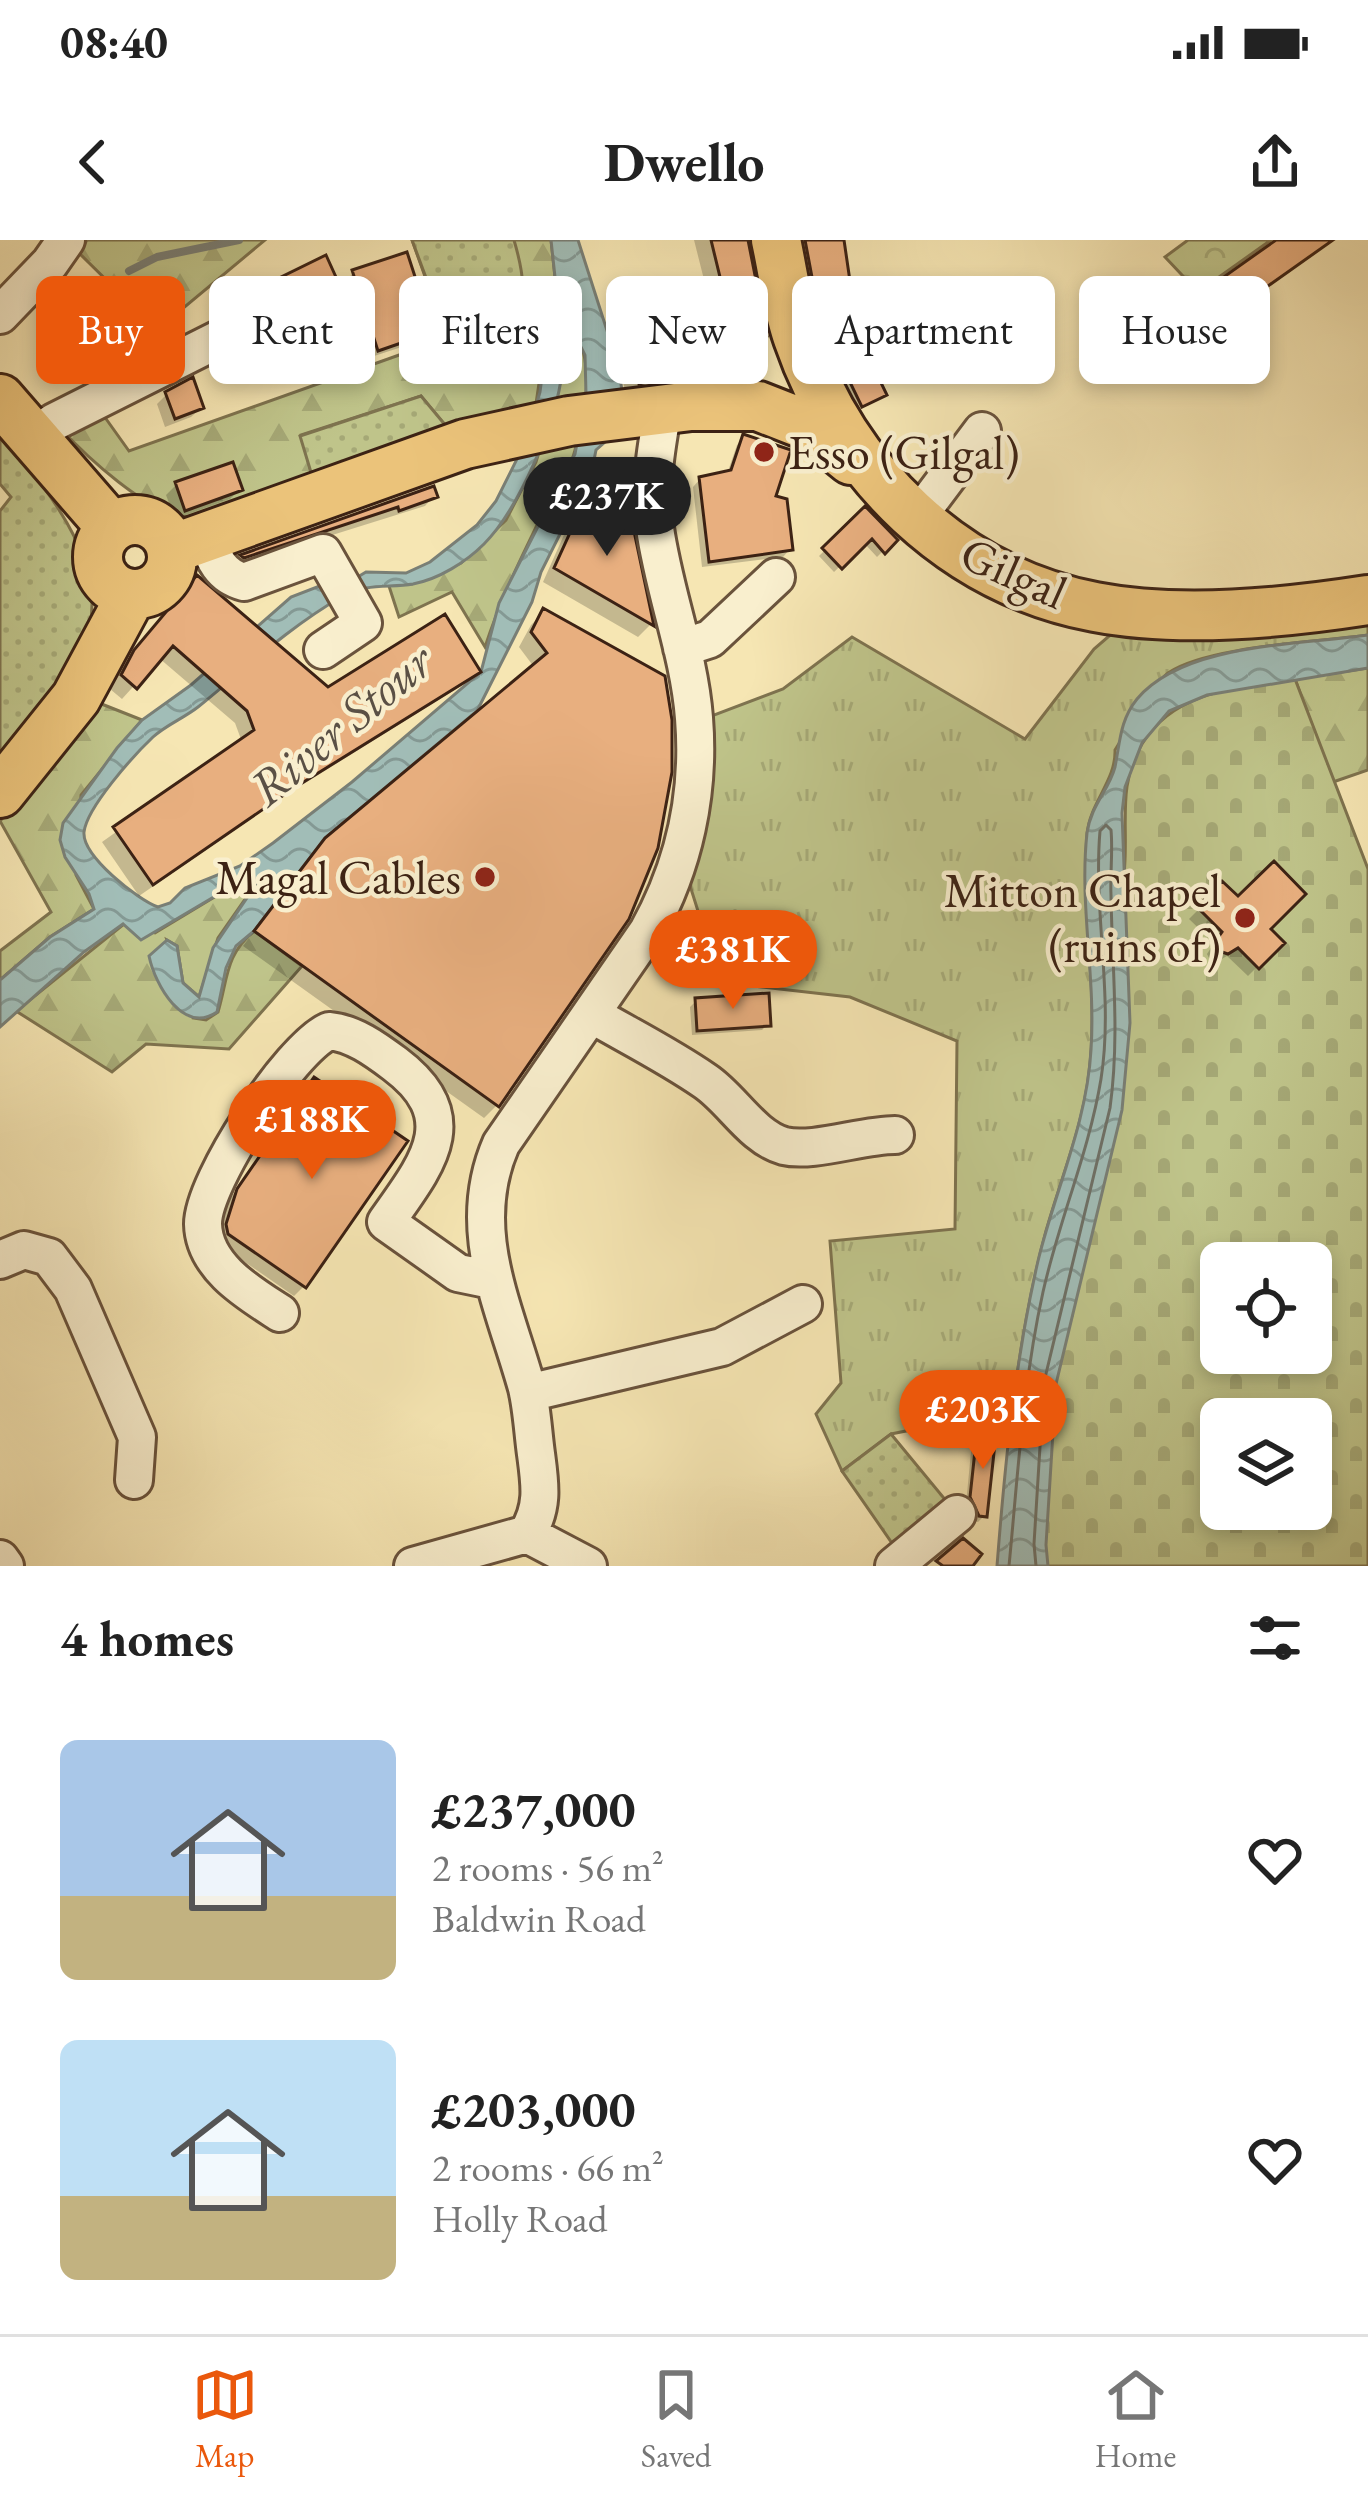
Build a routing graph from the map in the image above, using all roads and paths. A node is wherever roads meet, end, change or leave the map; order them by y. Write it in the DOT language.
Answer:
graph roads {
  1 [pos="65,240"];
  2 [pos="776,240"];
  3 [pos="790,306"];
  4 [pos="0,316"];
  5 [pos="209,344"];
  6 [pos="0,399"];
  7 [pos="664,409"];
  8 [pos="982,431"];
  9 [pos="35,439"];
  10 [pos="905,509"];
  11 [pos="112,528"];
  12 [pos="189,543"];
  13 [pos="776,577"];
  14 [pos="131,594"];
  15 [pos="1368,600"];
  16 [pos="682,648"];
  17 [pos="323,650"];
  18 [pos="0,793"];
  19 [pos="591,1014"];
  20 [pos="895,1135"];
  21 [pos="0,1260"];
  22 [pos="492,1280"];
  23 [pos="803,1304"];
  24 [pos="280,1313"];
  25 [pos="528,1393"];
  26 [pos="134,1480"];
  27 [pos="958,1514"];
  28 [pos="532,1550"];
  29 [pos="412,1566"];
  30 [pos="588,1566"];
  31 [pos="894,1566"];
  1 -- 4 [label="street"];
  2 -- 3 [label="main road"];
  3 -- 7 [label="main road"];
  3 -- 10 [label="main road, Gilgal"];
  5 -- 9 [label="street"];
  6 -- 9 [label="main road"];
  7 -- 10 [label="main road"];
  7 -- 12 [label="main road"];
  7 -- 16 [label="street"];
  8 -- 10 [label="street"];
  9 -- 11 [label="main road"];
  10 -- 15 [label="main road, Gilgal"];
  11 -- 12 [label="main road"];
  11 -- 14 [label="main road"];
  12 -- 14 [label="main road"];
  12 -- 17 [label="street"];
  13 -- 16 [label="street"];
  14 -- 18 [label="main road"];
  16 -- 19 [label="street"];
  19 -- 20 [label="street"];
  19 -- 22 [label="street"];
  21 -- 26 [label="street"];
  22 -- 24 [label="street"];
  22 -- 25 [label="street"];
  23 -- 25 [label="street"];
  25 -- 28 [label="street"];
  27 -- 31 [label="street"];
  28 -- 29 [label="street"];
  28 -- 30 [label="street"];
}
